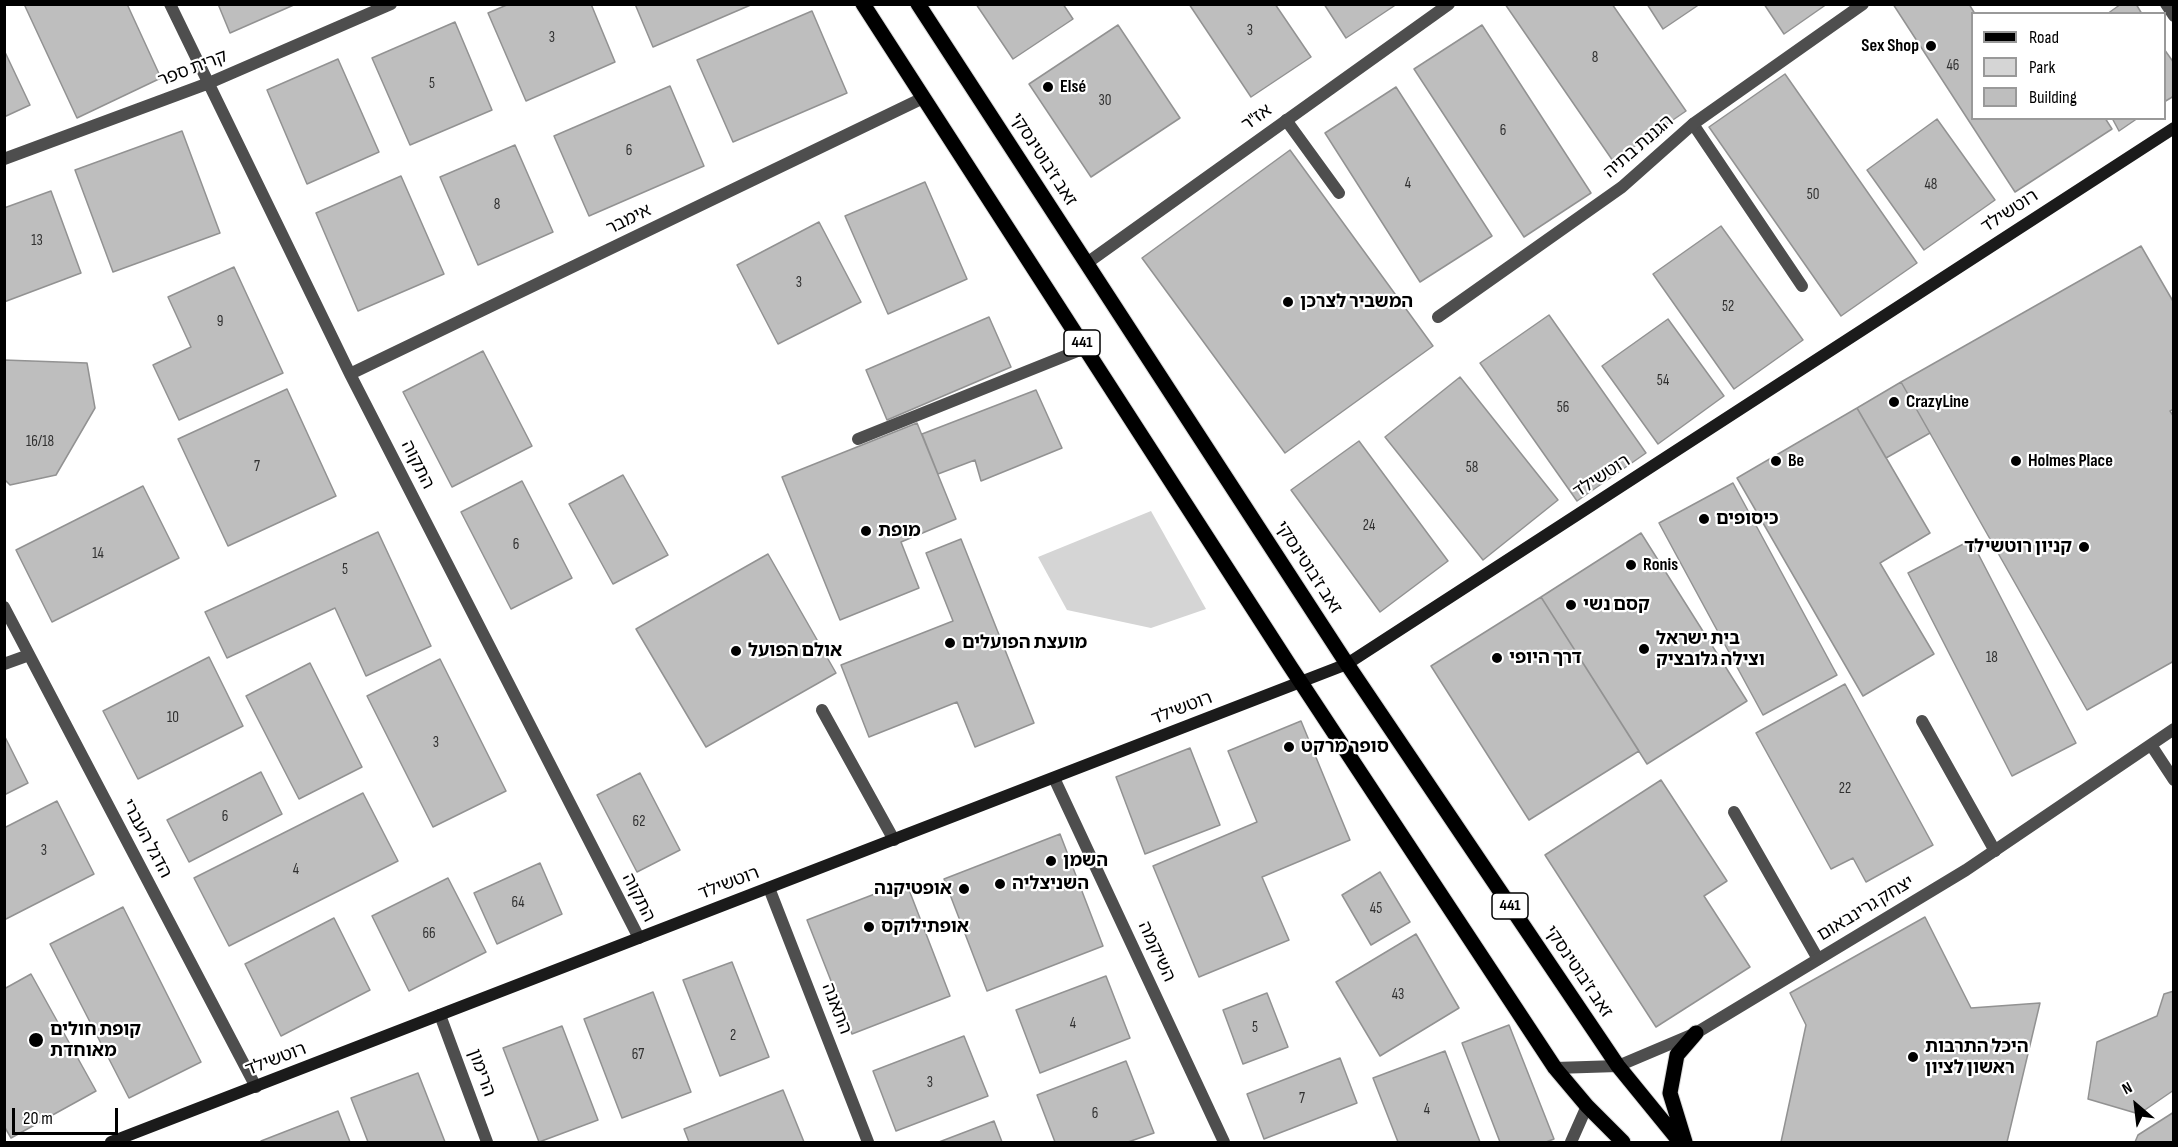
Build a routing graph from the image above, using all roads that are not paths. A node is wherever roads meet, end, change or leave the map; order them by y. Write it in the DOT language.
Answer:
graph roads {
  1 [pos="170,4"];
  2 [pos="391,4"];
  3 [pos="863,4"];
  4 [pos="918,4"];
  5 [pos="1449,4"];
  6 [pos="1863,4"];
  7 [pos="2166,4"];
  8 [pos="2174,16"];
  9 [pos="209,83"];
  10 [pos="923,98"];
  11 [pos="1286,120"];
  12 [pos="1693,123"];
  13 [pos="2174,128"];
  14 [pos="4,159"];
  15 [pos="1339,193"];
  16 [pos="1087,262"];
  17 [pos="1802,286"];
  18 [pos="1438,317"];
  19 [pos="1085,348"];
  20 [pos="350,374"];
  21 [pos="858,439"];
  22 [pos="4,607"];
  23 [pos="29,656"];
  24 [pos="4,664"];
  25 [pos="1347,664"];
  26 [pos="1301,682"];
  27 [pos="822,710"];
  28 [pos="1922,721"];
  29 [pos="2174,729"];
  30 [pos="2151,745"];
  31 [pos="1054,778"];
  32 [pos="2174,780"];
  33 [pos="1734,812"];
  34 [pos="894,840"];
  35 [pos="1995,851"];
  36 [pos="769,888"];
  37 [pos="639,938"];
  38 [pos="1818,959"];
  39 [pos="440,1016"];
  40 [pos="1695,1033"];
  41 [pos="1618,1066"];
  42 [pos="1554,1068"];
  43 [pos="256,1087"];
  44 [pos="1587,1106"];
  45 [pos="129,1139"];
  46 [pos="111,1143"];
  47 [pos="487,1143"];
  48 [pos="868,1143"];
  49 [pos="1224,1143"];
  50 [pos="1571,1143"];
  51 [pos="1623,1143"];
  52 [pos="1680,1143"];
  53 [pos="1685,1143"];
  1 -- 9 [label="street, התקוה"];
  2 -- 9 [label="street, קרית ספר"];
  3 -- 10 [label="main road, 441"];
  4 -- 16 [label="main road, זאב ז'בוטינסקי / 441"];
  5 -- 11 [label="street, אז\"ר"];
  6 -- 12 [label="street, הגננת בתיה"];
  7 -- 8 [label="street"];
  9 -- 14 [label="street, קרית ספר"];
  9 -- 20 [label="street, התקוה"];
  10 -- 19 [label="main road, 441"];
  10 -- 20 [label="street, אימבר"];
  11 -- 15 [label="street"];
  11 -- 16 [label="street, אז\"ר"];
  12 -- 17 [label="street"];
  12 -- 18 [label="street, הגננת בתיה"];
  13 -- 25 [label="main road, רוטשילד"];
  16 -- 25 [label="main road, זאב ז'בוטינסקי / 441"];
  19 -- 21 [label="street"];
  19 -- 26 [label="main road, 441"];
  20 -- 37 [label="street, התקוה"];
  22 -- 23 [label="street, הדגל העברי"];
  23 -- 24 [label="street"];
  23 -- 43 [label="street, הדגל העברי"];
  25 -- 26 [label="main road, רוטשילד"];
  25 -- 41 [label="main road, זאב ז'בוטינסקי / 441"];
  26 -- 31 [label="main road, רוטשילד"];
  26 -- 42 [label="main road, 441"];
  27 -- 34 [label="street"];
  28 -- 35 [label="street"];
  29 -- 30 [label="street, יצחק גרינבאום"];
  30 -- 32 [label="street"];
  30 -- 35 [label="street, יצחק גרינבאום"];
  31 -- 34 [label="main road, רוטשילד"];
  31 -- 49 [label="street, השיקמה"];
  33 -- 38 [label="street"];
  34 -- 36 [label="main road, רוטשילד"];
  35 -- 38 [label="street, יצחק גרינבאום"];
  36 -- 37 [label="main road, רוטשילד"];
  36 -- 48 [label="street, התאנה"];
  37 -- 39 [label="main road, רוטשילד"];
  38 -- 40 [label="street, יצחק גרינבאום"];
  39 -- 43 [label="main road, רוטשילד"];
  39 -- 47 [label="street, הרימון"];
  40 -- 41 [label="street, יצחק גרינבאום"];
  40 -- 53 [label="main road"];
  41 -- 42 [label="street, יצחק גרינבאום"];
  41 -- 52 [label="main road, זאב ז'בוטינסקי / 441"];
  42 -- 44 [label="main road, 441"];
  43 -- 45 [label="main road, רוטשילד"];
  44 -- 50 [label="street"];
  44 -- 51 [label="main road, 441"];
  45 -- 46 [label="main road, רוטשילד"];
}
